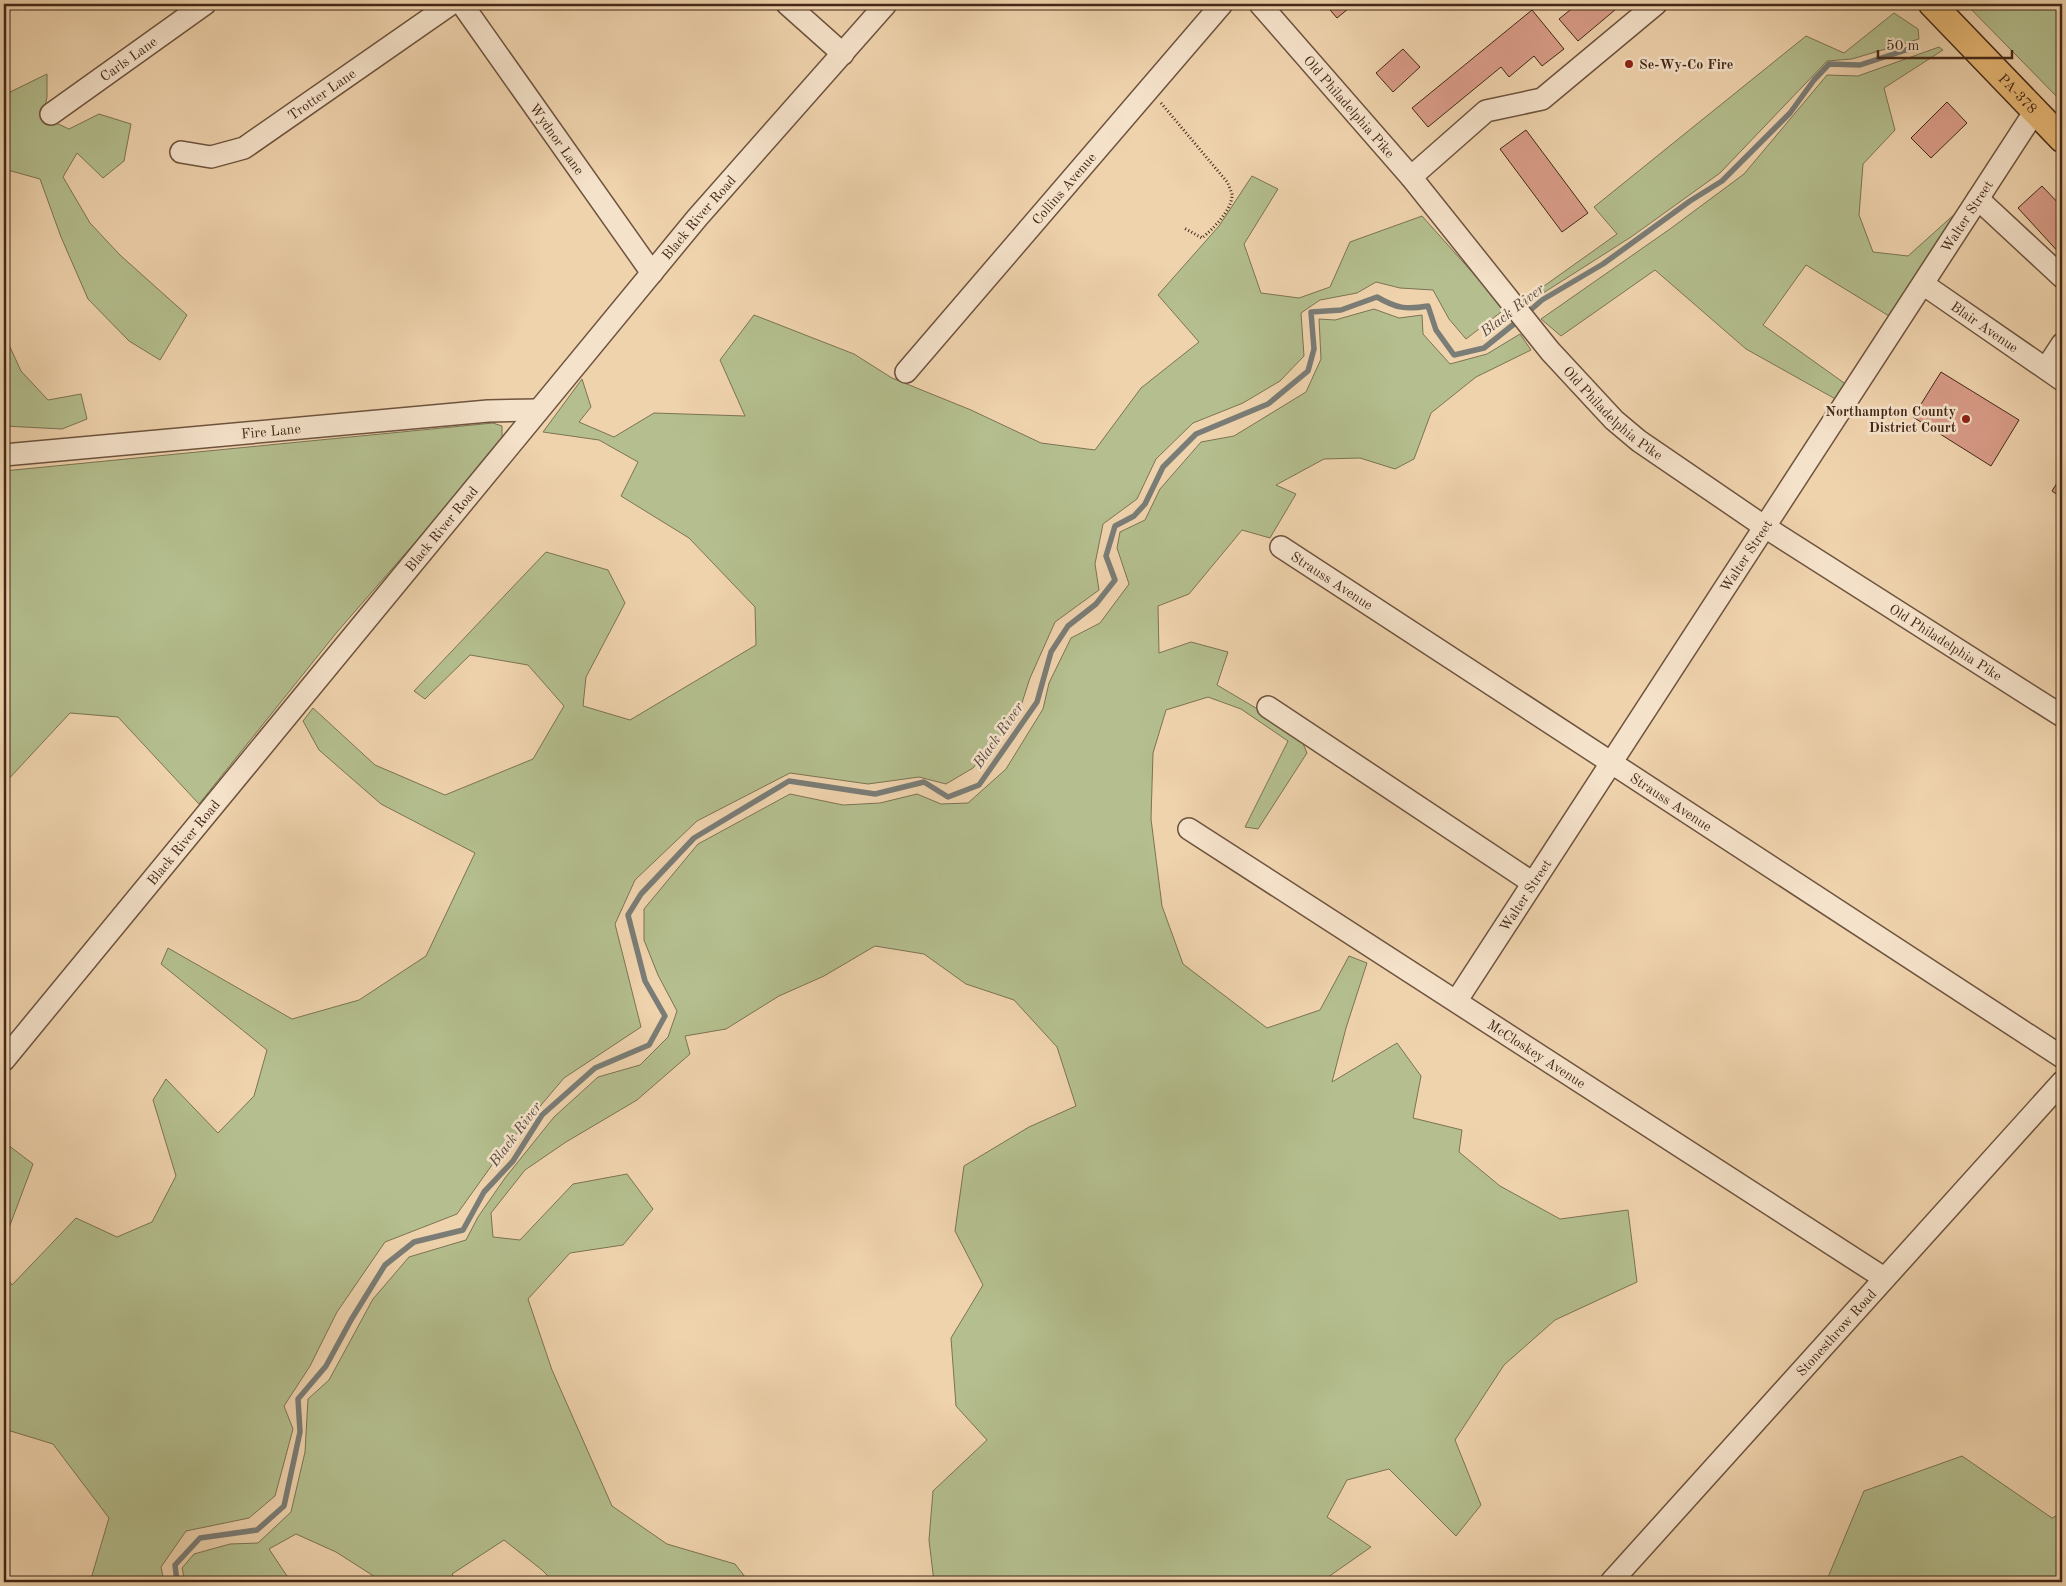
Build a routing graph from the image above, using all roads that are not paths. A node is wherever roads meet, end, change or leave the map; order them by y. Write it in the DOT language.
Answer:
graph roads {
  1 [pos="205,4"];
  2 [pos="451,4"];
  3 [pos="462,4"];
  4 [pos="787,4"];
  5 [pos="886,4"];
  6 [pos="1222,4"];
  7 [pos="1260,4"];
  8 [pos="1656,4"];
  9 [pos="1932,4"];
  10 [pos="843,54"];
  11 [pos="2035,111"];
  12 [pos="51,114"];
  13 [pos="2062,139"];
  14 [pos="181,152"];
  15 [pos="1411,177"];
  16 [pos="1978,199"];
  17 [pos="652,273"];
  18 [pos="2062,277"];
  19 [pos="1923,284"];
  20 [pos="2062,344"];
  21 [pos="906,372"];
  22 [pos="2054,373"];
  23 [pos="538,410"];
  24 [pos="4,455"];
  25 [pos="1765,527"];
  26 [pos="1281,547"];
  27 [pos="1268,707"];
  28 [pos="2062,716"];
  29 [pos="1611,764"];
  30 [pos="1189,828"];
  31 [pos="1533,883"];
  32 [pos="1457,1000"];
  33 [pos="2062,1057"];
  34 [pos="4,1060"];
  35 [pos="2062,1082"];
  36 [pos="1884,1278"];
  37 [pos="1611,1582"];
  1 -- 12 [label="street, Carls Lane"];
  2 -- 14 [label="street, Trotter Lane"];
  3 -- 17 [label="street, Wydnor Lane"];
  4 -- 10 [label="street"];
  5 -- 10 [label="street, Black River Road"];
  6 -- 21 [label="street, Collins Avenue"];
  7 -- 15 [label="street, Old Philadelphia Pike"];
  8 -- 15 [label="street"];
  9 -- 11 [label="main road, PA-378"];
  10 -- 17 [label="street, Black River Road"];
  11 -- 13 [label="main road, PA-378"];
  11 -- 16 [label="street, Walter Street"];
  15 -- 25 [label="street, Old Philadelphia Pike"];
  16 -- 18 [label="street"];
  16 -- 19 [label="street, Walter Street"];
  17 -- 23 [label="street, Black River Road"];
  19 -- 22 [label="street, Blair Avenue"];
  19 -- 25 [label="street, Walter Street"];
  20 -- 22 [label="street"];
  23 -- 24 [label="street, Fire Lane"];
  23 -- 34 [label="street, Black River Road"];
  25 -- 28 [label="street, Old Philadelphia Pike"];
  25 -- 29 [label="street, Walter Street"];
  26 -- 29 [label="street, Strauss Avenue"];
  27 -- 31 [label="street"];
  29 -- 31 [label="street, Walter Street"];
  29 -- 33 [label="street, Strauss Avenue"];
  30 -- 32 [label="street, McCloskey Avenue"];
  31 -- 32 [label="street, Walter Street"];
  32 -- 36 [label="street, McCloskey Avenue"];
  35 -- 36 [label="street, Stonesthrow Road"];
  36 -- 37 [label="street, Stonesthrow Road"];
}
